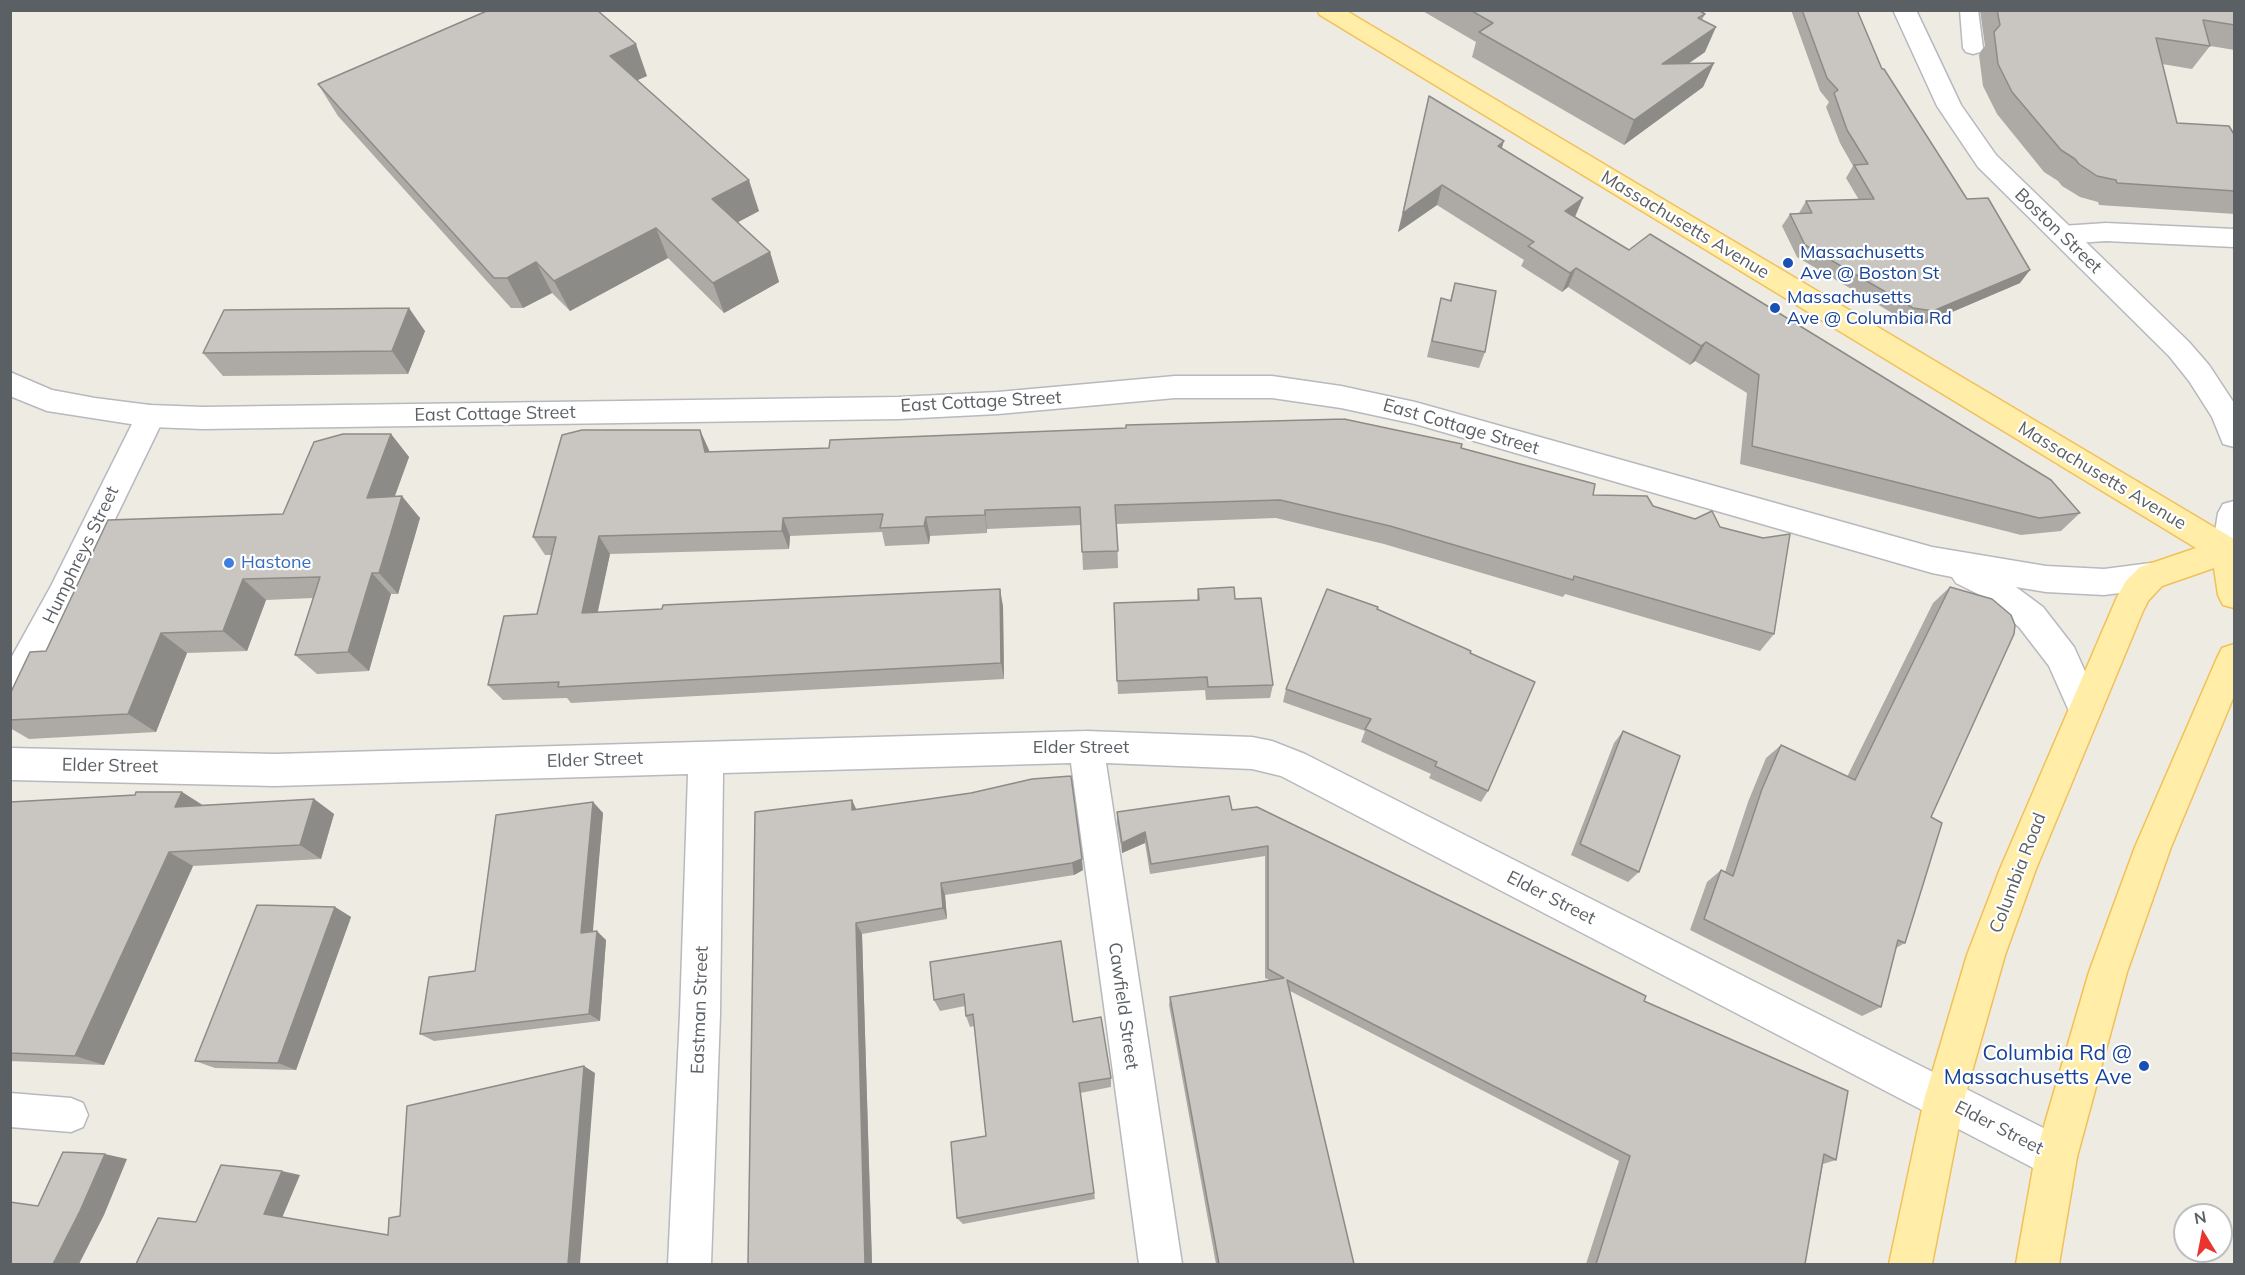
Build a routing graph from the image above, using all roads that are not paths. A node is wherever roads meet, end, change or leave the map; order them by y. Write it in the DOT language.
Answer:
graph roads {
  1 [pos="1328,10"];
  2 [pos="1904,10"];
  3 [pos="1969,10"];
  4 [pos="1974,48"];
  5 [pos="2062,236"];
  6 [pos="2235,238"];
  7 [pos="10,383"];
  8 [pos="150,416"];
  9 [pos="2235,436"];
  10 [pos="2235,513"];
  11 [pos="2232,553"];
  12 [pos="1932,560"];
  13 [pos="2151,576"];
  14 [pos="2235,595"];
  15 [pos="2235,658"];
  16 [pos="10,693"];
  17 [pos="2085,709"];
  18 [pos="1086,747"];
  19 [pos="706,756"];
  20 [pos="10,764"];
  21 [pos="1944,1100"];
  22 [pos="10,1110"];
  23 [pos="71,1115"];
  24 [pos="2056,1157"];
  25 [pos="689,1264"];
  26 [pos="1160,1264"];
  27 [pos="1911,1264"];
  28 [pos="2037,1264"];
  1 -- 11 [label="main road, Massachusetts Avenue"];
  2 -- 5 [label="street, Boston Street"];
  3 -- 4 [label="lane"];
  5 -- 6 [label="street"];
  5 -- 9 [label="street, Boston Street"];
  7 -- 8 [label="street, East Cottage Street"];
  8 -- 12 [label="street, East Cottage Street"];
  8 -- 16 [label="street, Humphreys Street"];
  10 -- 11 [label="street"];
  11 -- 13 [label="main road"];
  11 -- 14 [label="main road"];
  12 -- 13 [label="street, East Cottage Street"];
  12 -- 17 [label="street, East Cottage Street"];
  13 -- 17 [label="main road, Columbia Road"];
  15 -- 24 [label="main road"];
  17 -- 21 [label="main road, Columbia Road"];
  18 -- 19 [label="street, Elder Street"];
  18 -- 21 [label="street, Elder Street"];
  18 -- 26 [label="street, Cawfield Street"];
  19 -- 20 [label="street, Elder Street"];
  19 -- 25 [label="street, Eastman Street"];
  21 -- 24 [label="street, Elder Street"];
  21 -- 27 [label="main road, Columbia Road"];
  22 -- 23 [label="lane"];
  24 -- 28 [label="main road"];
}
